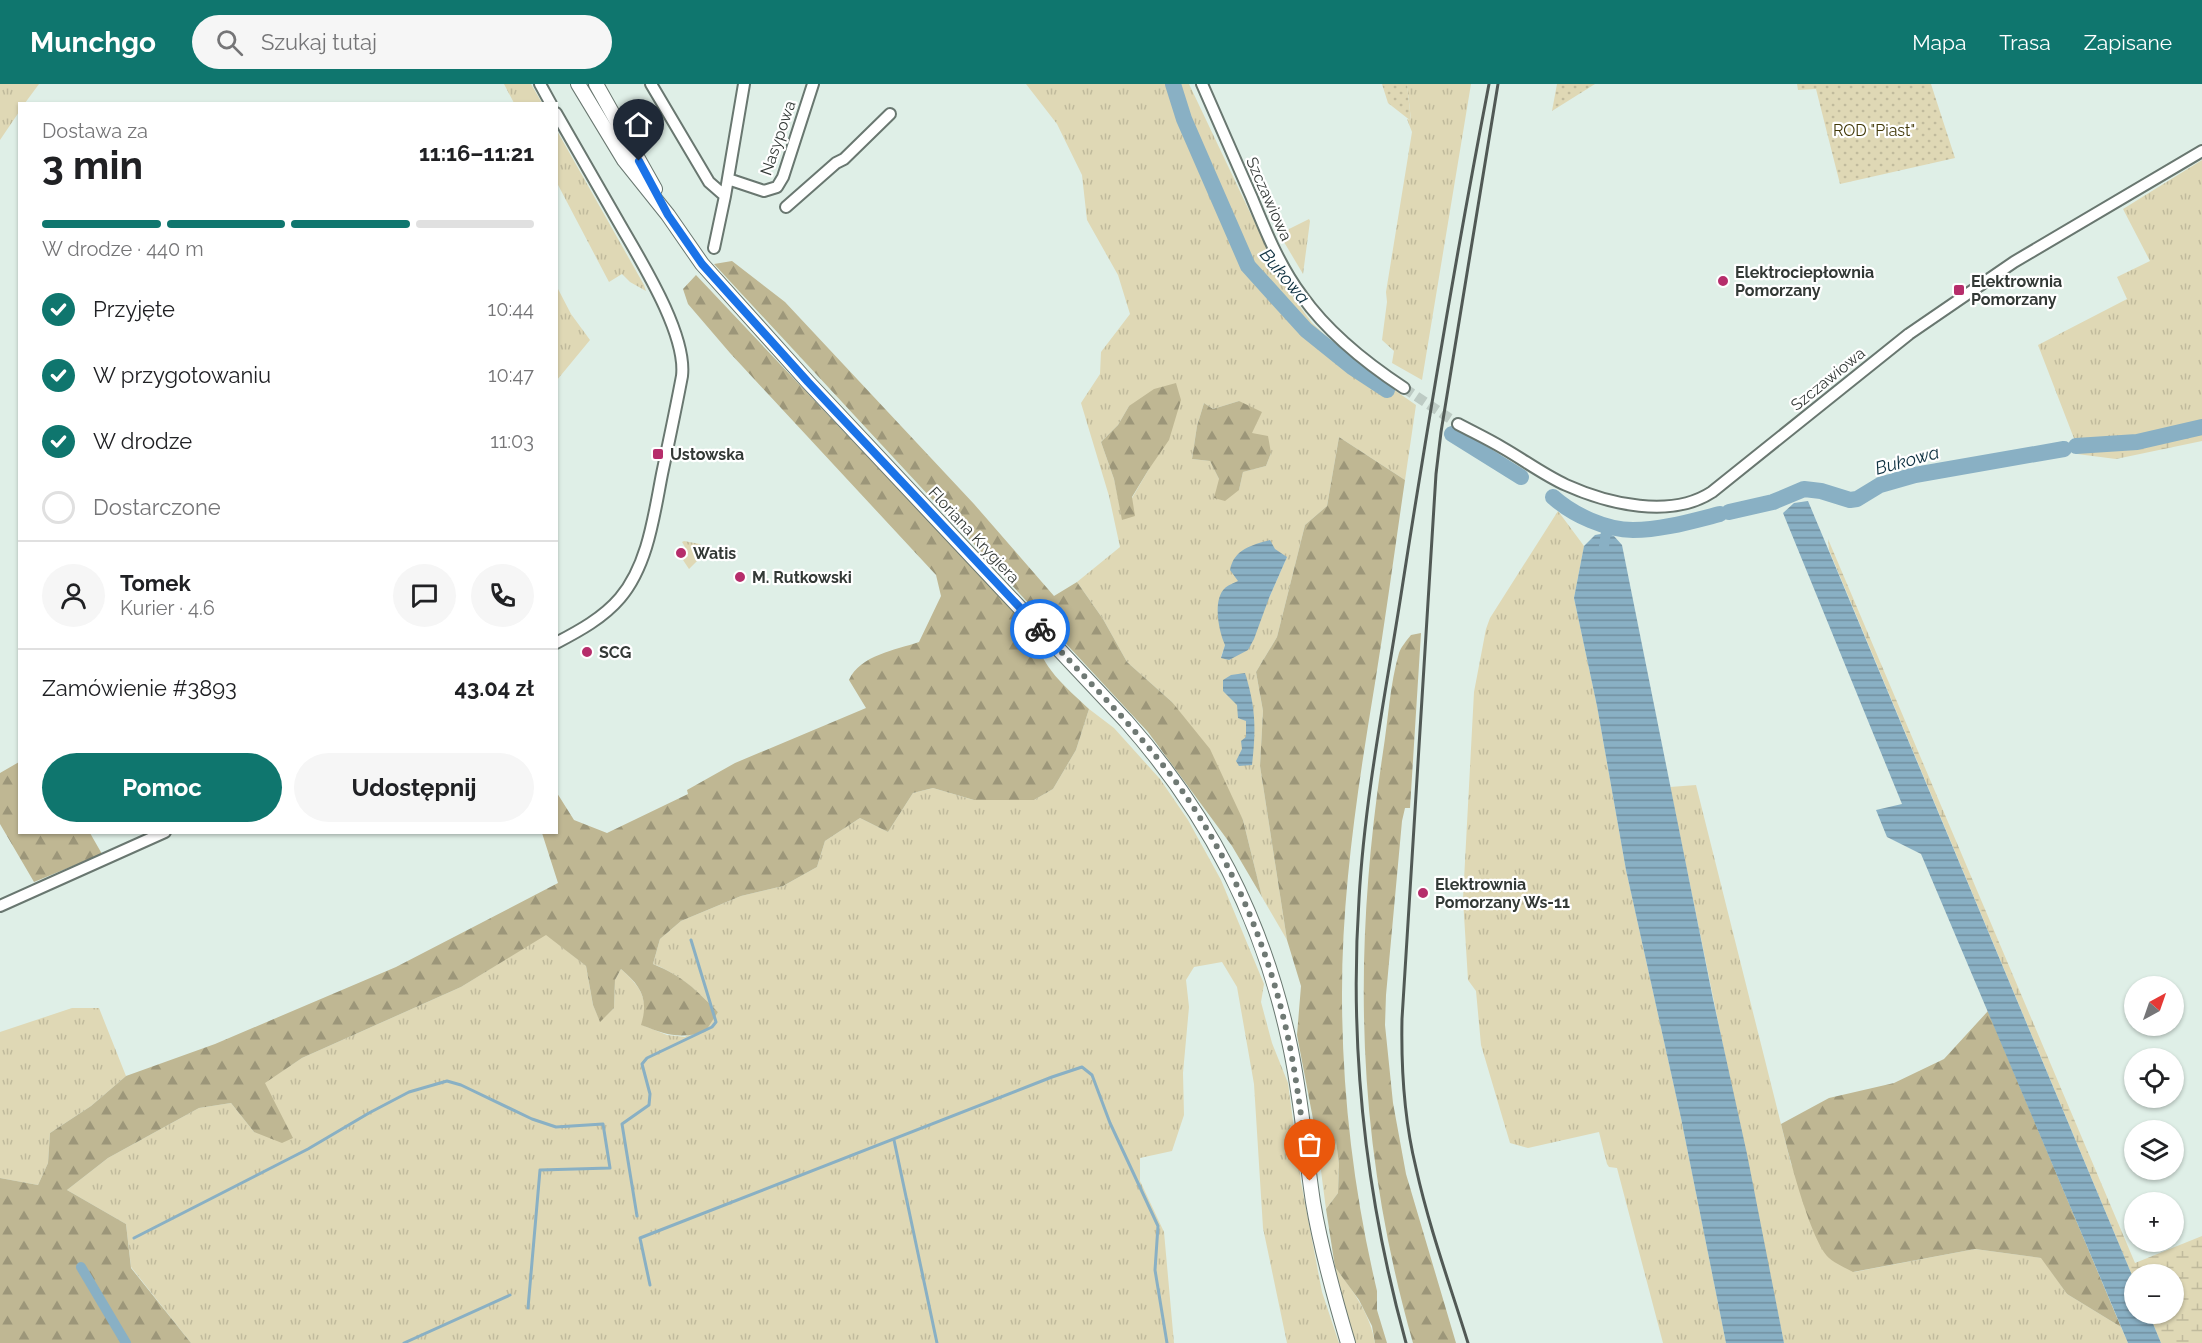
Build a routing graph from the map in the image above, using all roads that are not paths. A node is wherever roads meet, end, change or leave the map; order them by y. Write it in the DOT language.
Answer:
graph roads {
  1 [pos="540,84"];
  2 [pos="578,84"];
  3 [pos="596,84"];
  4 [pos="651,84"];
  5 [pos="744,84"];
  6 [pos="813,84"];
  7 [pos="1202,84"];
  8 [pos="550,102"];
  9 [pos="890,114"];
  10 [pos="558,117"];
  11 [pos="2202,151"];
  12 [pos="728,179"];
  13 [pos="725,196"];
  14 [pos="786,207"];
  15 [pos="668,215"];
  16 [pos="714,248"];
  17 [pos="1404,388"];
  18 [pos="1458,424"];
  19 [pos="558,642"];
  20 [pos="161,834"];
  21 [pos="0,906"];
  22 [pos="1347,1343"];
  1 -- 8 [label="street"];
  2 -- 15 [label="main road, Floriana Krygiera"];
  3 -- 15 [label="main road, Floriana Krygiera"];
  4 -- 13 [label="street"];
  5 -- 12 [label="street"];
  6 -- 12 [label="street, Nasypowa"];
  7 -- 17 [label="street, Szczawiowa"];
  9 -- 14 [label="street"];
  10 -- 19 [label="street"];
  11 -- 18 [label="street, Szczawiowa"];
  12 -- 13 [label="street"];
  13 -- 16 [label="street"];
  15 -- 22 [label="main road, Floriana Krygiera"];
  20 -- 21 [label="street"];
}
